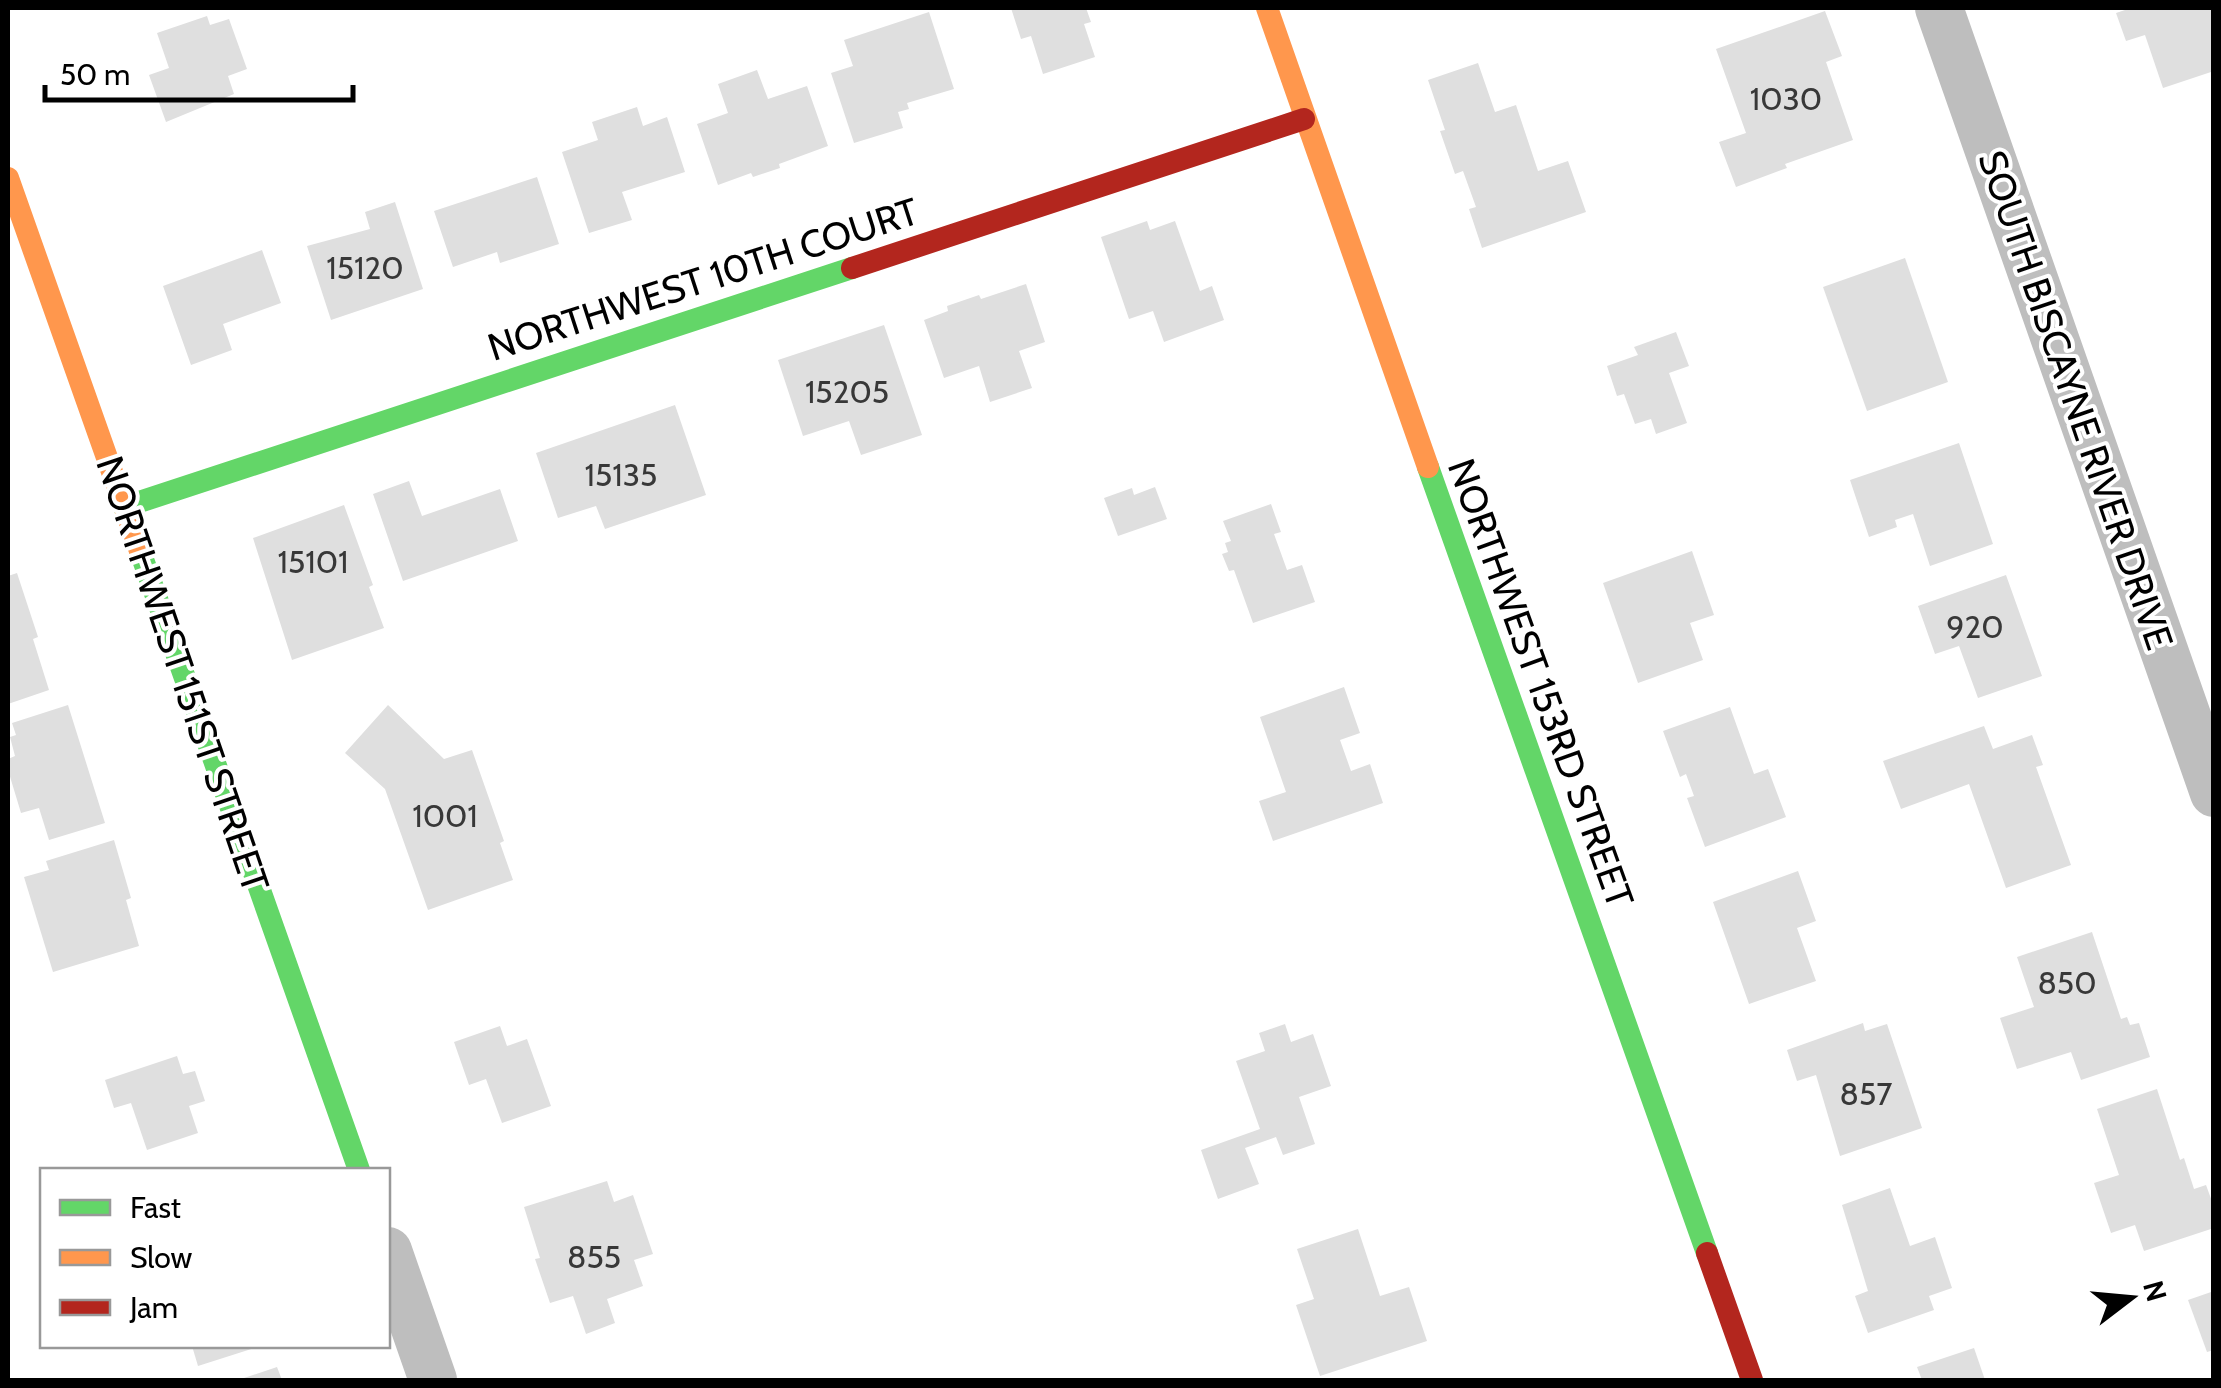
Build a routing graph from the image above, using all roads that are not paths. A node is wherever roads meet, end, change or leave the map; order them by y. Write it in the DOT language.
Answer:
graph roads {
  1 [pos="1268,8"];
  2 [pos="1939,8"];
  3 [pos="1304,119"];
  4 [pos="8,178"];
  5 [pos="124,506"];
  6 [pos="2214,793"];
  7 [pos="358,1168"];
  8 [pos="390,1257"];
  9 [pos="433,1380"];
  10 [pos="1752,1380"];
  1 -- 3 [label="street, NORTHWEST 153RD STREET"];
  2 -- 6 [label="street, SOUTH BISCAYNE RIVER DRIVE"];
  3 -- 5 [label="street, NORTHWEST 10TH COURT"];
  3 -- 10 [label="street, NORTHWEST 153RD STREET"];
  4 -- 5 [label="street, NORTHWEST 151ST STREET"];
  5 -- 7 [label="street, NORTHWEST 151ST STREET"];
  8 -- 9 [label="street"];
}
